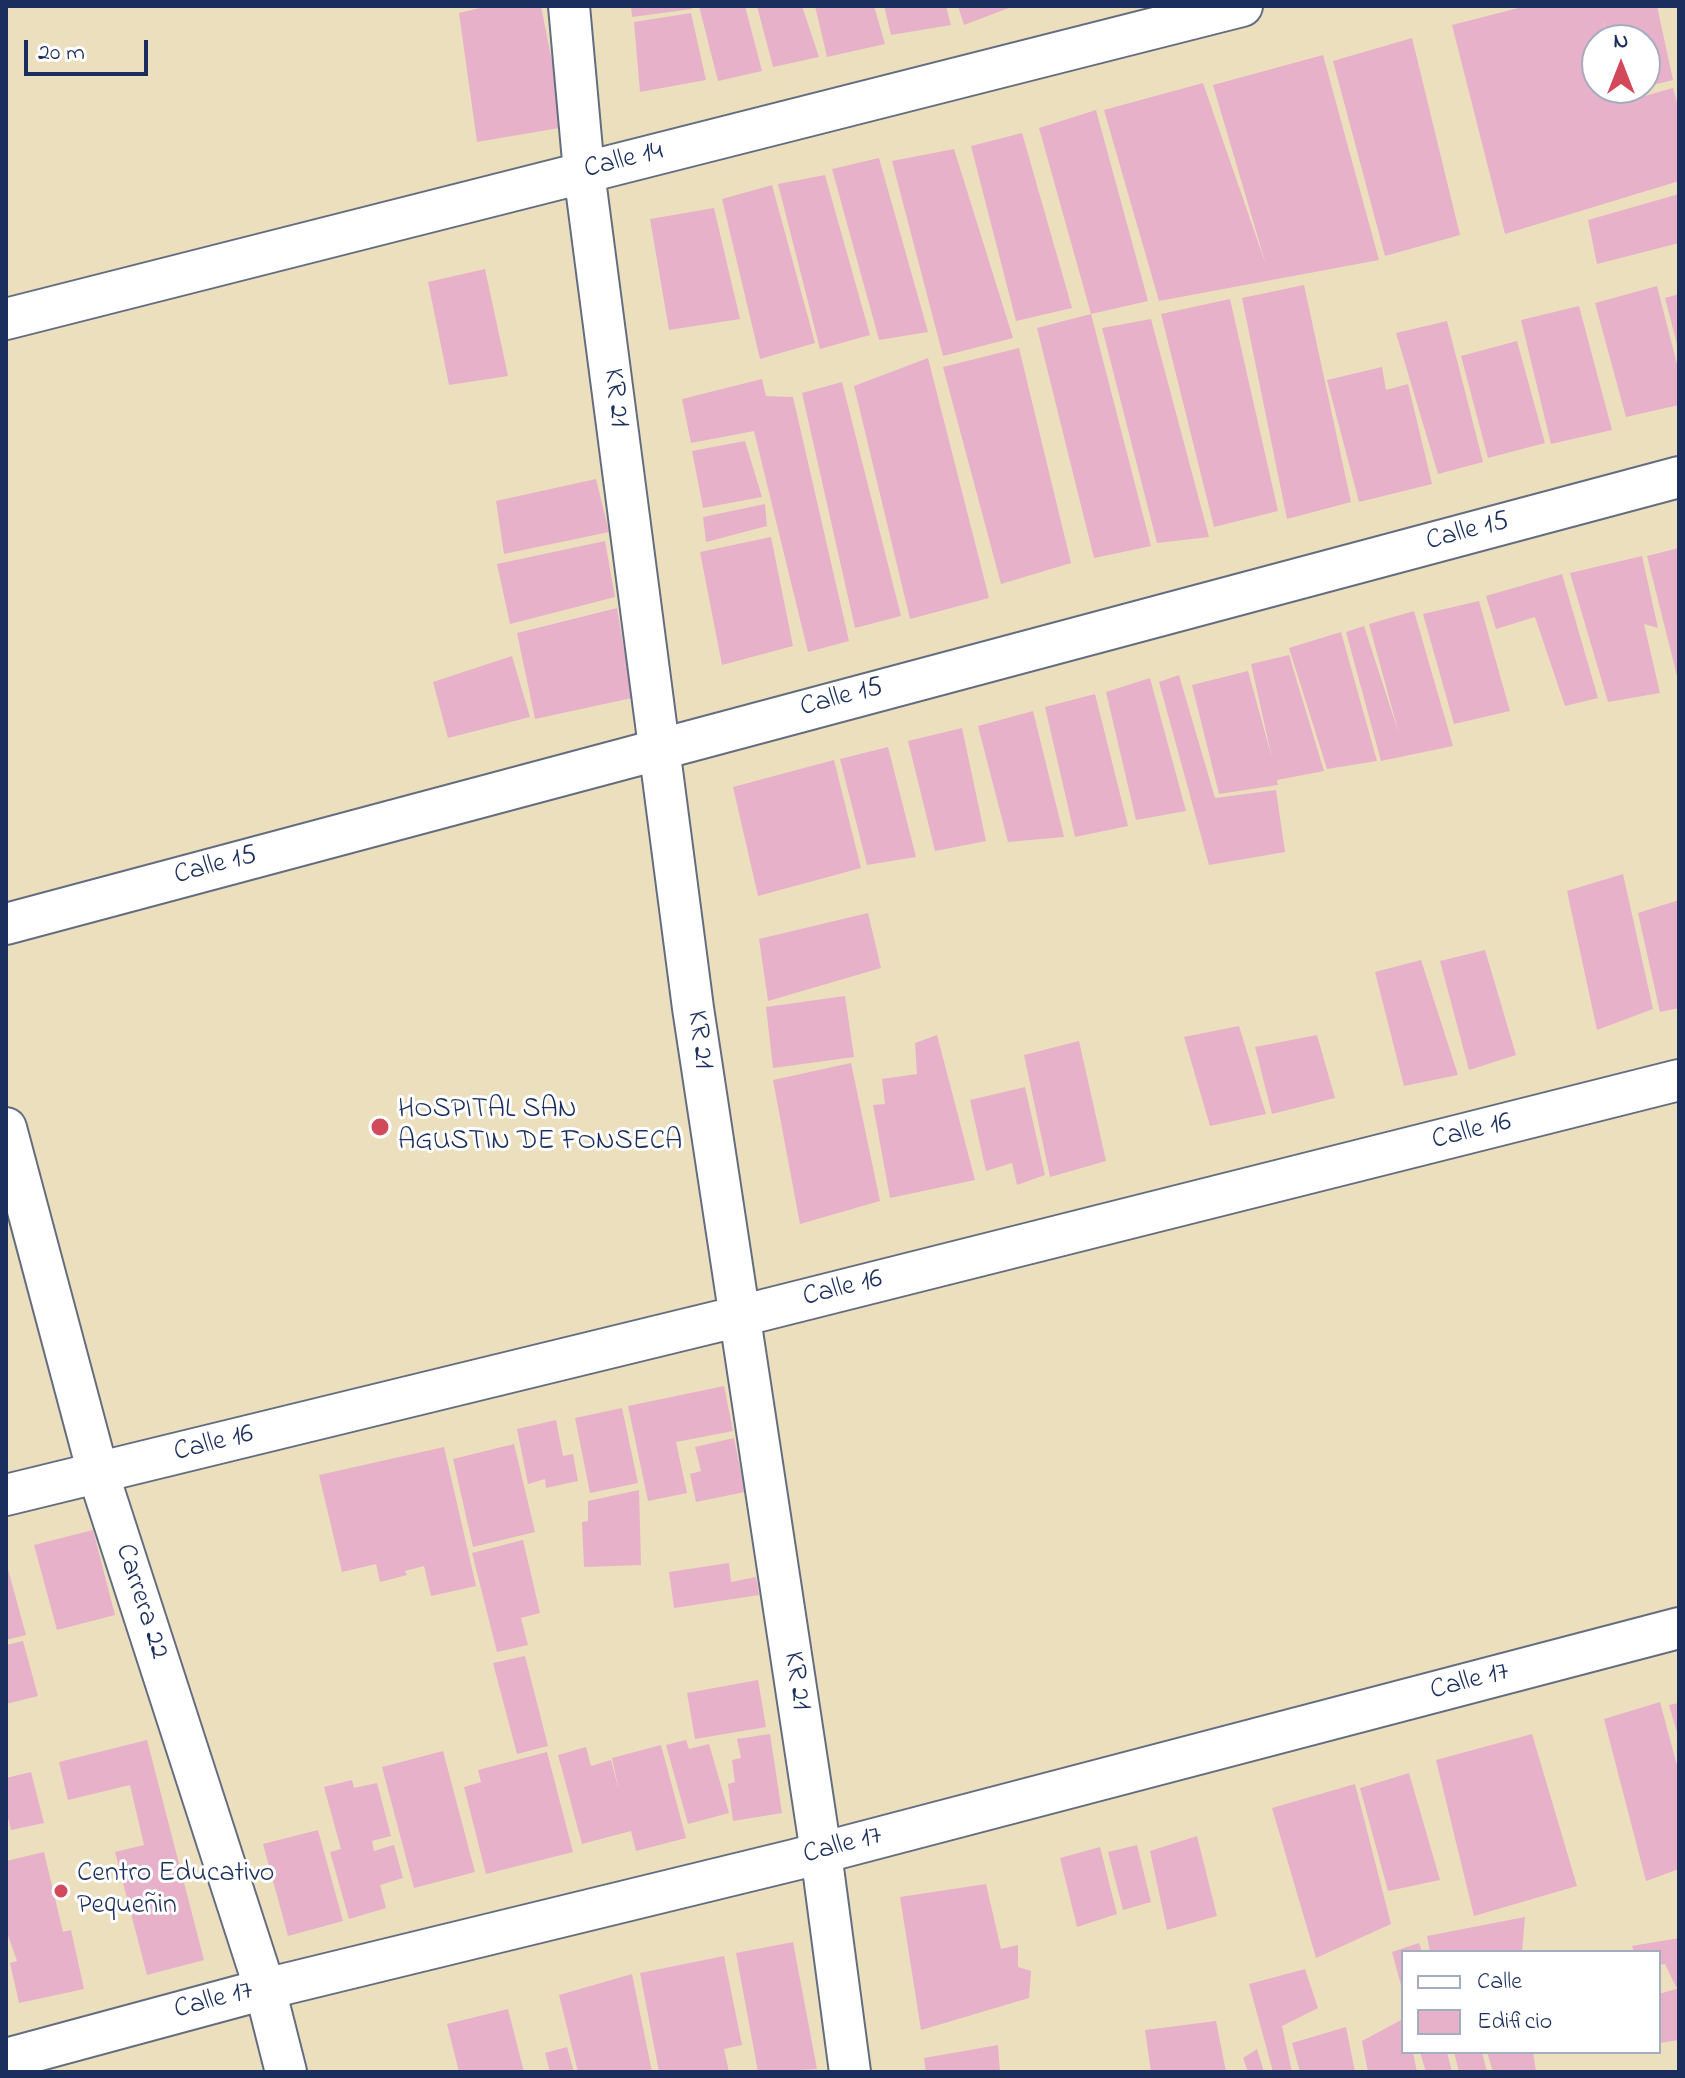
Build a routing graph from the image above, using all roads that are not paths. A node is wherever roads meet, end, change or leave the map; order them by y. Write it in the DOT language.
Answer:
graph roads {
  1 [pos="569,6"];
  2 [pos="1242,6"];
  3 [pos="584,172"];
  4 [pos="6,319"];
  5 [pos="1679,477"];
  6 [pos="659,748"];
  7 [pos="6,924"];
  8 [pos="1679,1080"];
  9 [pos="6,1128"];
  10 [pos="740,1316"];
  11 [pos="98,1473"];
  12 [pos="6,1495"];
  13 [pos="1679,1628"];
  14 [pos="821,1853"];
  15 [pos="265,1989"];
  16 [pos="6,2059"];
  17 [pos="286,2072"];
  18 [pos="850,2072"];
  1 -- 3 [label="street, KR 21"];
  2 -- 3 [label="street, Calle 14"];
  3 -- 4 [label="street, Calle 14"];
  3 -- 6 [label="street, KR 21"];
  5 -- 6 [label="street, Calle 15"];
  6 -- 7 [label="street, Calle 15"];
  6 -- 10 [label="street, KR 21"];
  8 -- 10 [label="street, Calle 16"];
  9 -- 11 [label="street, Carrera 22"];
  10 -- 11 [label="street, Calle 16"];
  10 -- 14 [label="street, KR 21"];
  11 -- 12 [label="street, Calle 16"];
  11 -- 15 [label="street, Carrera 22"];
  13 -- 14 [label="street, Calle 17"];
  14 -- 15 [label="street, Calle 17"];
  14 -- 18 [label="street, KR 21"];
  15 -- 16 [label="street, Calle 17"];
  15 -- 17 [label="street, Carrera 22"];
}
